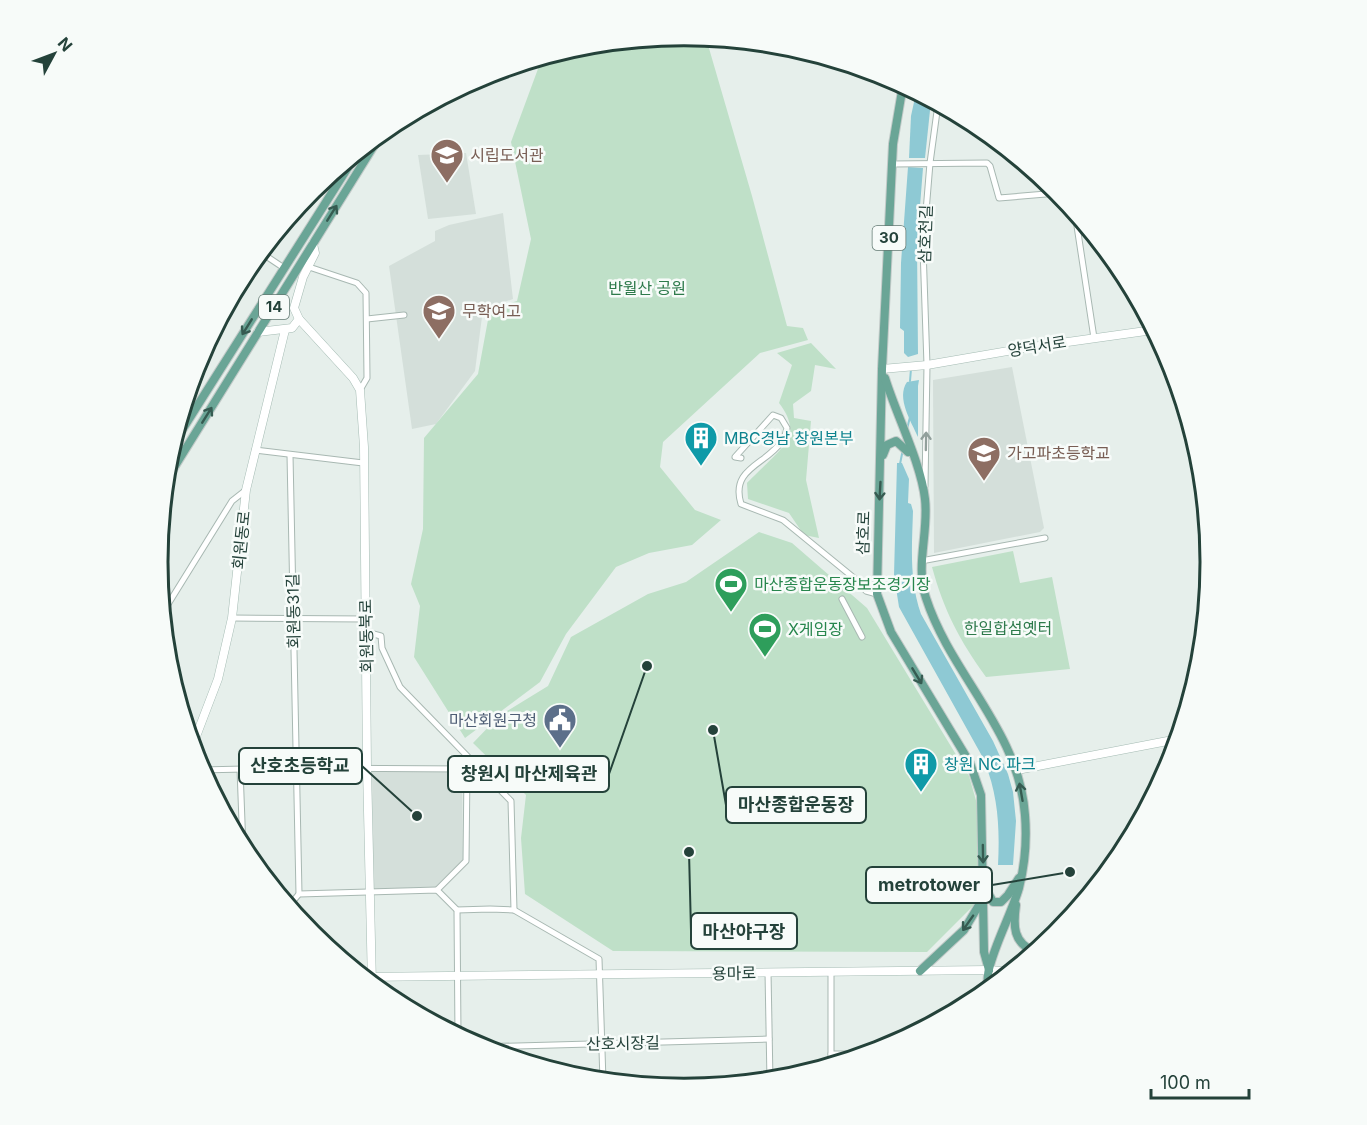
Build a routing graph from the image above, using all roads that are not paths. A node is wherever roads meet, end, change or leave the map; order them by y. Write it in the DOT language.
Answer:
graph roads {
  1 [pos="900,95"];
  2 [pos="936,113"];
  3 [pos="371,151"];
  4 [pos="928,163"];
  5 [pos="893,164"];
  6 [pos="336,182"];
  7 [pos="1044,194"];
  8 [pos="1078,230"];
  9 [pos="313,244"];
  10 [pos="268,257"];
  11 [pos="309,267"];
  12 [pos="284,268"];
  13 [pos="404,315"];
  14 [pos="299,319"];
  15 [pos="367,319"];
  16 [pos="285,330"];
  17 [pos="1144,331"];
  18 [pos="258,332"];
  19 [pos="1094,338"];
  20 [pos="924,365"];
  21 [pos="882,369"];
  22 [pos="360,390"];
  23 [pos="190,419"];
  24 [pos="186,425"];
  25 [pos="255,450"];
  26 [pos="290,454"];
  27 [pos="741,458"];
  28 [pos="881,462"];
  29 [pos="177,463"];
  30 [pos="363,463"];
  31 [pos="917,468"];
  32 [pos="246,490"];
  33 [pos="925,499"];
  34 [pos="1045,538"];
  35 [pos="921,561"];
  36 [pos="878,594"];
  37 [pos="842,599"];
  38 [pos="170,602"];
  39 [pos="232,618"];
  40 [pos="293,618"];
  41 [pos="366,619"];
  42 [pos="366,632"];
  43 [pos="862,637"];
  44 [pos="197,734"];
  45 [pos="1167,741"];
  46 [pos="470,759"];
  47 [pos="297,768"];
  48 [pos="367,768"];
  49 [pos="240,769"];
  50 [pos="467,769"];
  51 [pos="211,770"];
  52 [pos="1017,770"];
  53 [pos="242,829"];
  54 [pos="1023,872"];
  55 [pos="983,884"];
  56 [pos="1019,889"];
  57 [pos="437,890"];
  58 [pos="370,893"];
  59 [pos="299,894"];
  60 [pos="983,897"];
  61 [pos="294,900"];
  62 [pos="457,910"];
  63 [pos="514,910"];
  64 [pos="1027,947"];
  65 [pos="988,970"];
  66 [pos="920,971"];
  67 [pos="999,971"];
  68 [pos="768,972"];
  69 [pos="831,972"];
  70 [pos="372,974"];
  71 [pos="601,974"];
  72 [pos="457,975"];
  73 [pos="988,979"];
  74 [pos="381,980"];
  75 [pos="458,1026"];
  76 [pos="769,1039"];
  77 [pos="602,1043"];
  78 [pos="505,1046"];
  79 [pos="831,1054"];
  80 [pos="839,1054"];
  81 [pos="770,1071"];
  82 [pos="603,1072"];
  1 -- 5 [label="main road, 삼호로 / 30"];
  2 -- 4 [label="street, 삼호천길"];
  9 -- 3 [label="main road, 14, one-way"];
  4 -- 5 [label="street"];
  4 -- 7 [label="street"];
  4 -- 20 [label="street, 삼호천길"];
  5 -- 21 [label="main road, 삼호로 / 30"];
  6 -- 12 [label="main road, 14"];
  8 -- 19 [label="street"];
  9 -- 11 [label="main road"];
  9 -- 18 [label="main road, 14"];
  10 -- 12 [label="street"];
  11 -- 14 [label="main road"];
  11 -- 15 [label="street"];
  12 -- 23 [label="main road, 14, one-way"];
  13 -- 15 [label="street"];
  14 -- 16 [label="main road"];
  14 -- 22 [label="main road"];
  15 -- 22 [label="street"];
  16 -- 18 [label="main road"];
  16 -- 25 [label="main road, 회원동로"];
  17 -- 19 [label="main road, 양덕서로"];
  29 -- 18 [label="main road, 14, one-way"];
  19 -- 20 [label="main road, 양덕서로"];
  20 -- 21 [label="main road, 양덕서로"];
  33 -- 20 [label="street, 삼호천길, one-way"];
  21 -- 28 [label="main road, 삼호로"];
  21 -- 31 [label="main road"];
  22 -- 30 [label="main road, 회원동북로"];
  23 -- 24 [label="main road, 14"];
  25 -- 26 [label="street"];
  25 -- 32 [label="main road, 회원동로"];
  26 -- 30 [label="street"];
  26 -- 40 [label="street, 회원동31길"];
  27 -- 36 [label="street"];
  28 -- 31 [label="main road"];
  28 -- 36 [label="main road, 삼호로, one-way"];
  30 -- 41 [label="main road, 회원동북로"];
  31 -- 33 [label="main road, 삼호로"];
  32 -- 38 [label="street"];
  32 -- 39 [label="main road, 회원동로"];
  33 -- 35 [label="main road, 삼호로"];
  34 -- 35 [label="street"];
  35 -- 52 [label="main road, 삼호로"];
  36 -- 55 [label="main road, 삼호로, one-way"];
  37 -- 43 [label="street"];
  39 -- 40 [label="street"];
  39 -- 44 [label="main road, 회원동로"];
  40 -- 41 [label="street"];
  40 -- 47 [label="street, 회원동31길"];
  41 -- 42 [label="main road, 회원동북로"];
  42 -- 46 [label="street"];
  42 -- 48 [label="main road, 회원동북로"];
  45 -- 52 [label="main road"];
  46 -- 50 [label="street"];
  46 -- 63 [label="street"];
  47 -- 48 [label="street"];
  47 -- 49 [label="street"];
  47 -- 59 [label="street, 회원동31길"];
  48 -- 50 [label="street"];
  48 -- 58 [label="main road, 회원동북로"];
  49 -- 51 [label="street"];
  49 -- 53 [label="street"];
  50 -- 57 [label="street"];
  54 -- 52 [label="main road, 삼호로, one-way"];
  54 -- 55 [label="main road"];
  54 -- 56 [label="main road, 삼호로"];
  55 -- 60 [label="main road, 삼호로"];
  56 -- 64 [label="main road"];
  56 -- 65 [label="main road, 삼호로"];
  57 -- 58 [label="street"];
  57 -- 62 [label="street"];
  58 -- 59 [label="street"];
  58 -- 70 [label="main road, 회원동북로"];
  59 -- 61 [label="street"];
  60 -- 65 [label="main road, 삼호로"];
  60 -- 66 [label="main road, one-way"];
  62 -- 63 [label="street"];
  62 -- 72 [label="street"];
  63 -- 71 [label="street"];
  65 -- 66 [label="main road, 용마로"];
  65 -- 67 [label="main road, 용마로"];
  65 -- 73 [label="main road, 삼호로"];
  66 -- 69 [label="main road, 용마로"];
  68 -- 69 [label="main road, 용마로"];
  68 -- 71 [label="main road, 용마로"];
  68 -- 76 [label="street"];
  69 -- 79 [label="street"];
  71 -- 72 [label="main road, 용마로"];
  71 -- 77 [label="street"];
  72 -- 74 [label="main road, 용마로"];
  72 -- 75 [label="street"];
  76 -- 77 [label="street, 산호시장길"];
  76 -- 81 [label="street"];
  77 -- 78 [label="street, 산호시장길"];
  77 -- 82 [label="street"];
  79 -- 80 [label="street"];
}
